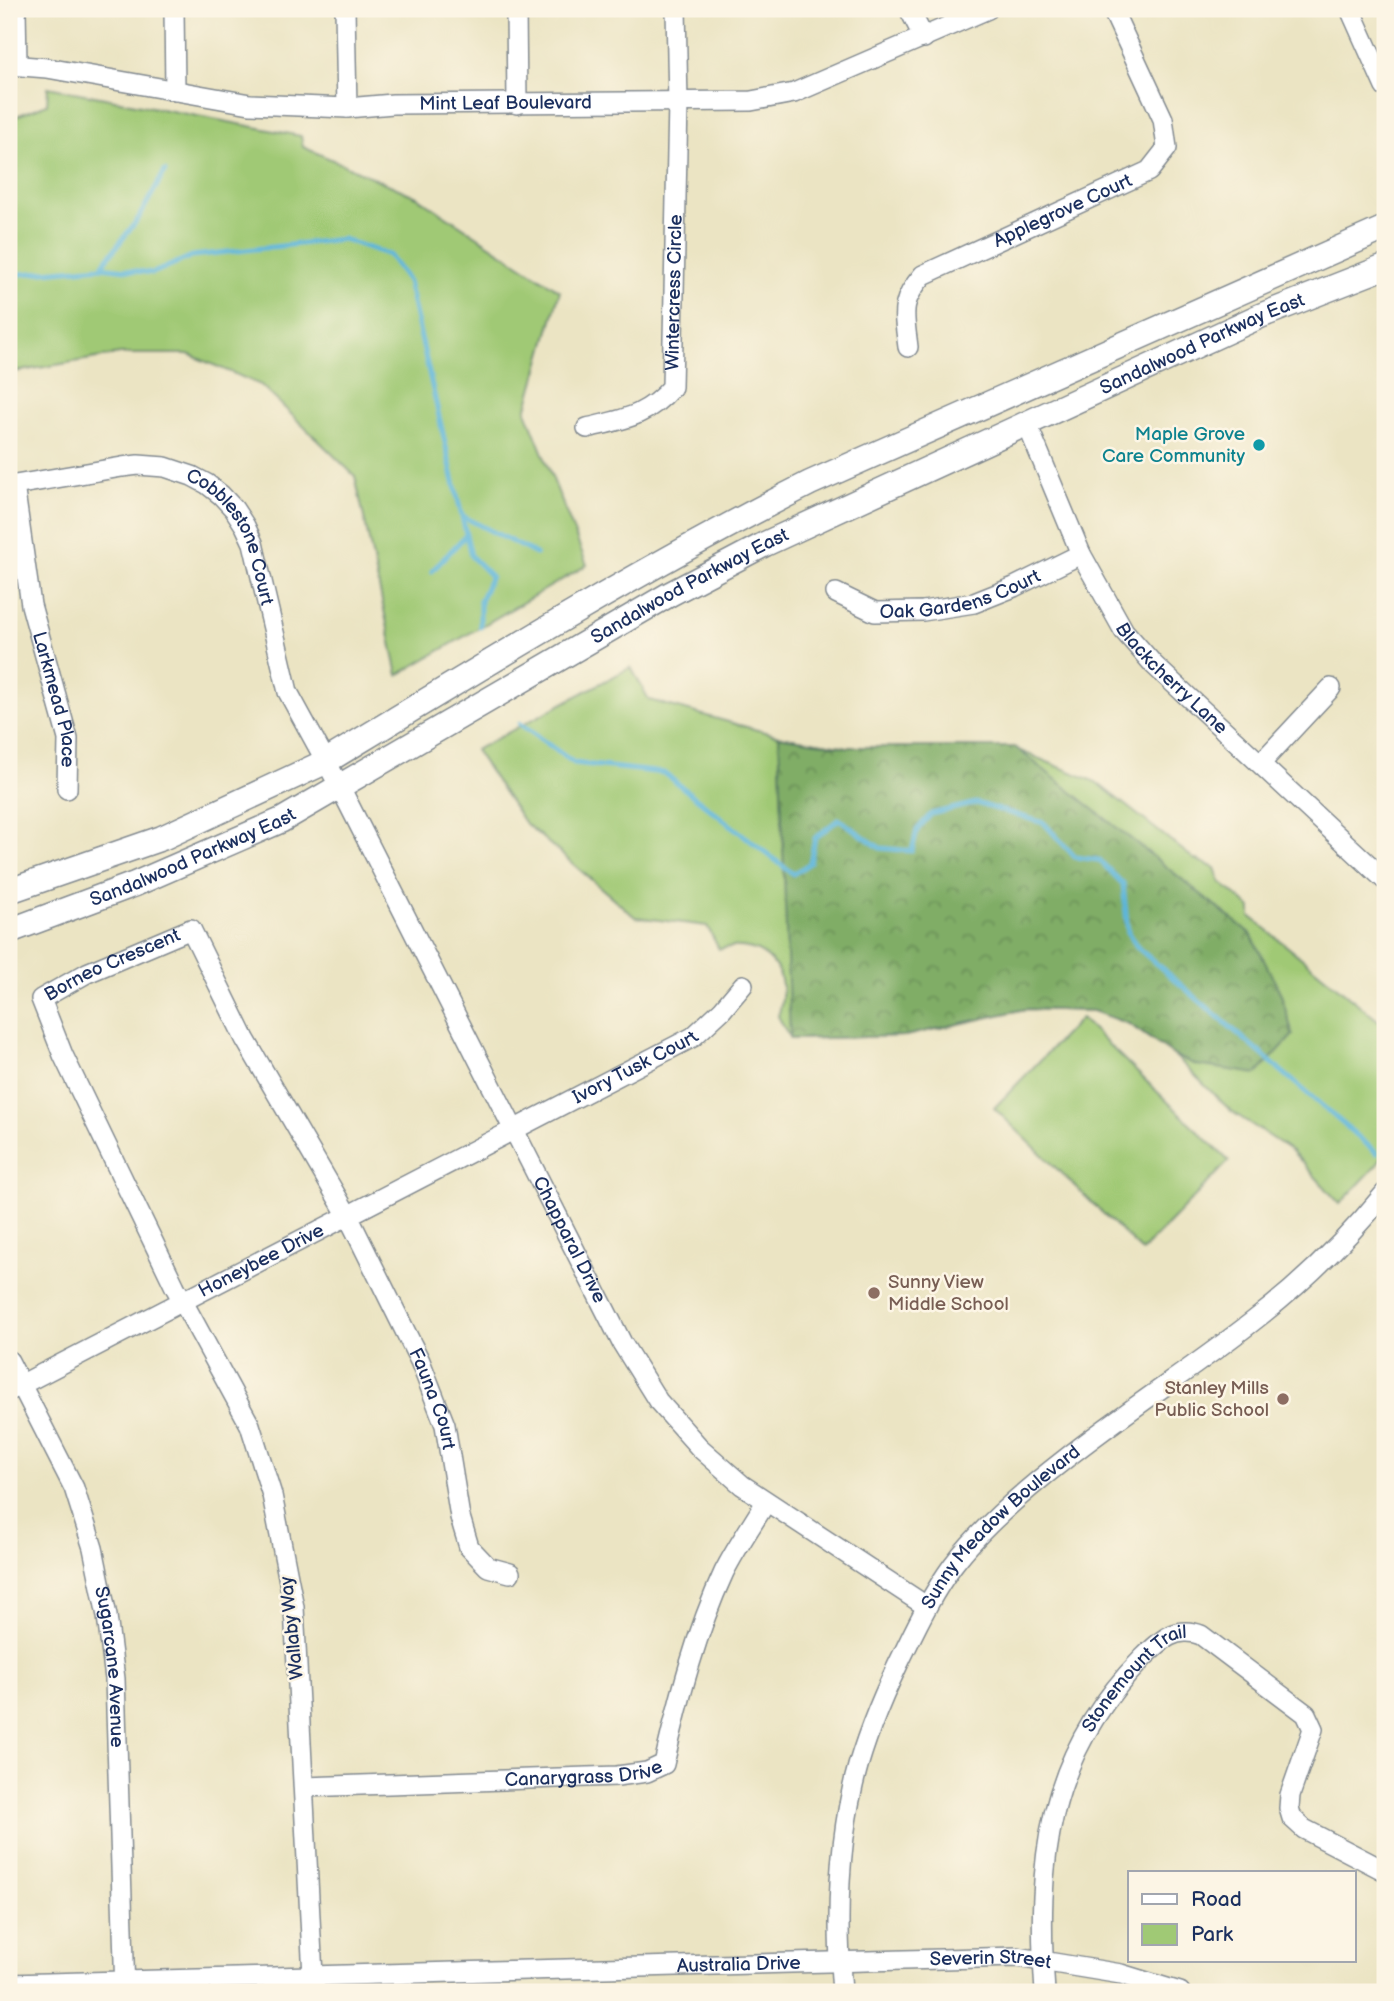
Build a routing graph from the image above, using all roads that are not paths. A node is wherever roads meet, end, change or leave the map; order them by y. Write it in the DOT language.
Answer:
graph roads {
  1 [pos="16,9"];
  2 [pos="174,9"];
  3 [pos="345,9"];
  4 [pos="516,9"];
  5 [pos="676,9"];
  6 [pos="909,9"];
  7 [pos="988,9"];
  8 [pos="1112,9"];
  9 [pos="1350,9"];
  10 [pos="923,38"];
  11 [pos="13,64"];
  12 [pos="1385,87"];
  13 [pos="175,91"];
  14 [pos="678,103"];
  15 [pos="517,104"];
  16 [pos="347,108"];
  17 [pos="1385,228"];
  18 [pos="1385,267"];
  19 [pos="908,347"];
  20 [pos="1027,424"];
  21 [pos="587,428"];
  22 [pos="11,486"];
  23 [pos="1081,554"];
  24 [pos="836,593"];
  25 [pos="1331,688"];
  26 [pos="1261,763"];
  27 [pos="332,774"];
  28 [pos="67,789"];
  29 [pos="1385,880"];
  30 [pos="9,891"];
  31 [pos="9,931"];
  32 [pos="743,985"];
  33 [pos="513,1131"];
  34 [pos="1385,1193"];
  35 [pos="348,1216"];
  36 [pos="182,1301"];
  37 [pos="9,1361"];
  38 [pos="15,1388"];
  39 [pos="766,1502"];
  40 [pos="510,1573"];
  41 [pos="926,1606"];
  42 [pos="304,1787"];
  43 [pos="1385,1871"];
  44 [pos="1043,1961"];
  45 [pos="840,1962"];
  46 [pos="313,1976"];
  47 [pos="9,1984"];
  48 [pos="125,1987"];
  49 [pos="842,1992"];
  50 [pos="1045,1992"];
  51 [pos="1180,1992"];
  1 -- 11 [label="street"];
  2 -- 13 [label="street"];
  3 -- 16 [label="street"];
  4 -- 15 [label="street"];
  5 -- 14 [label="street, Wintercress Circle"];
  6 -- 10 [label="street"];
  7 -- 10 [label="street, Mint Leaf Boulevard"];
  8 -- 19 [label="street, Applegrove Court"];
  9 -- 12 [label="street"];
  10 -- 14 [label="street, Mint Leaf Boulevard"];
  11 -- 13 [label="street, Mint Leaf Boulevard"];
  13 -- 16 [label="street, Mint Leaf Boulevard"];
  14 -- 15 [label="street, Mint Leaf Boulevard"];
  14 -- 21 [label="street, Wintercress Circle"];
  15 -- 16 [label="street, Mint Leaf Boulevard"];
  17 -- 27 [label="main road, Sandalwood Parkway East"];
  18 -- 20 [label="main road, Sandalwood Parkway East"];
  20 -- 23 [label="street, Blackcherry Lane"];
  20 -- 27 [label="main road, Sandalwood Parkway East"];
  22 -- 27 [label="street, Cobblestone Court"];
  22 -- 28 [label="street, Larkmead Place"];
  23 -- 24 [label="street, Oak Gardens Court"];
  23 -- 26 [label="street, Blackcherry Lane"];
  25 -- 26 [label="street"];
  26 -- 29 [label="street, Blackcherry Lane"];
  27 -- 30 [label="main road, Sandalwood Parkway East"];
  27 -- 31 [label="main road, Sandalwood Parkway East"];
  27 -- 33 [label="street, Chapparal Drive"];
  32 -- 33 [label="street, Ivory Tusk Court"];
  33 -- 35 [label="street, Honeybee Drive"];
  33 -- 39 [label="street, Chapparal Drive"];
  34 -- 41 [label="street, Sunny Meadow Boulevard"];
  35 -- 36 [label="street, Honeybee Drive"];
  35 -- 36 [label="street, Borneo Crescent"];
  35 -- 40 [label="street, Fauna Court"];
  36 -- 38 [label="street, Honeybee Drive"];
  36 -- 42 [label="street, Wallaby Way"];
  37 -- 38 [label="street, Sugarcane Avenue"];
  38 -- 48 [label="street, Sugarcane Avenue"];
  39 -- 41 [label="street, Chapparal Drive"];
  39 -- 42 [label="street, Canarygrass Drive"];
  41 -- 45 [label="street, Sunny Meadow Boulevard"];
  42 -- 46 [label="street, Wallaby Way"];
  43 -- 44 [label="street, Stonemount Trail"];
  44 -- 45 [label="street, Severin Street"];
  44 -- 50 [label="street"];
  44 -- 51 [label="street, Severin Street"];
  45 -- 46 [label="street, Australia Drive"];
  45 -- 49 [label="street, Sunny Meadow Boulevard"];
  46 -- 48 [label="street, Australia Drive"];
  47 -- 48 [label="street, Australia Drive"];
}
